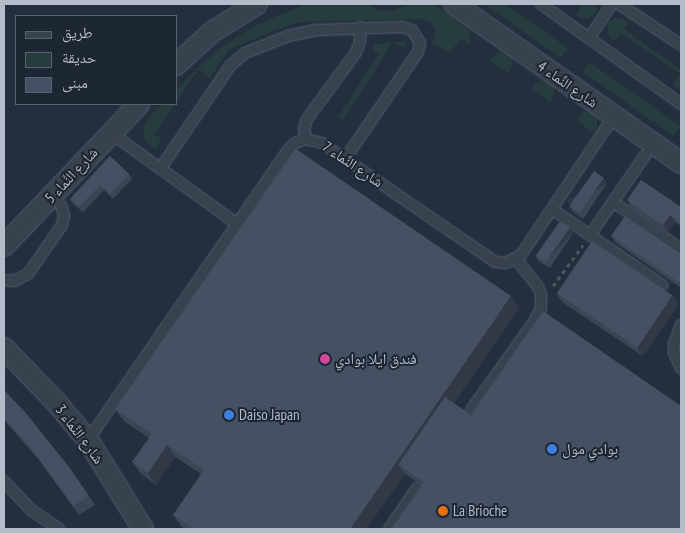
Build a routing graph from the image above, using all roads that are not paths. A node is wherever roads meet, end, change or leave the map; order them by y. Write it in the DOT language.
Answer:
graph roads {
  1 [pos="257,4"];
  2 [pos="453,4"];
  3 [pos="541,4"];
  4 [pos="612,4"];
  5 [pos="619,4"];
  6 [pos="360,27"];
  7 [pos="589,38"];
  8 [pos="681,45"];
  9 [pos="178,63"];
  10 [pos="681,104"];
  11 [pos="138,105"];
  12 [pos="614,116"];
  13 [pos="110,133"];
  14 [pos="306,139"];
  15 [pos="646,154"];
  16 [pos="345,158"];
  17 [pos="681,162"];
  18 [pos="160,169"];
  19 [pos="52,195"];
  20 [pos="613,202"];
  21 [pos="552,209"];
  22 [pos="237,224"];
  23 [pos="590,235"];
  24 [pos="4,246"];
  25 [pos="681,248"];
  26 [pos="516,259"];
  27 [pos="4,280"];
  28 [pos="662,285"];
  29 [pos="681,325"];
  30 [pos="4,348"];
  31 [pos="681,368"];
  32 [pos="471,410"];
  33 [pos="88,440"];
  34 [pos="4,480"];
  35 [pos="418,488"];
  36 [pos="59,529"];
  37 [pos="143,529"];
  38 [pos="389,529"];
  1 -- 9 [label="street"];
  2 -- 12 [label="street, شارع النَّماء 4"];
  3 -- 7 [label="lane"];
  4 -- 7 [label="lane"];
  5 -- 8 [label="lane"];
  6 -- 14 [label="lane"];
  6 -- 16 [label="lane"];
  6 -- 18 [label="lane"];
  7 -- 10 [label="lane"];
  11 -- 13 [label="street, شارع النَّماء 5"];
  12 -- 17 [label="street, شارع النَّماء 4"];
  12 -- 21 [label="lane"];
  13 -- 18 [label="lane"];
  13 -- 19 [label="street, شارع النَّماء 5"];
  14 -- 16 [label="lane, شارع النَّماء 7"];
  14 -- 22 [label="lane, شارع النَّماء 7"];
  15 -- 20 [label="lane"];
  16 -- 26 [label="lane, شارع النَّماء 7"];
  18 -- 22 [label="lane"];
  19 -- 24 [label="street, شارع النَّماء 5"];
  19 -- 27 [label="lane"];
  20 -- 23 [label="lane"];
  20 -- 25 [label="lane"];
  21 -- 23 [label="lane"];
  21 -- 26 [label="lane"];
  22 -- 33 [label="lane, شارع النَّماء 7"];
  23 -- 28 [label="lane"];
  26 -- 32 [label="lane"];
  29 -- 31 [label="lane"];
  30 -- 33 [label="street, شارع النَّماء 3"];
  33 -- 37 [label="street, شارع النَّماء 3"];
  34 -- 36 [label="lane"];
  35 -- 38 [label="lane"];
}
